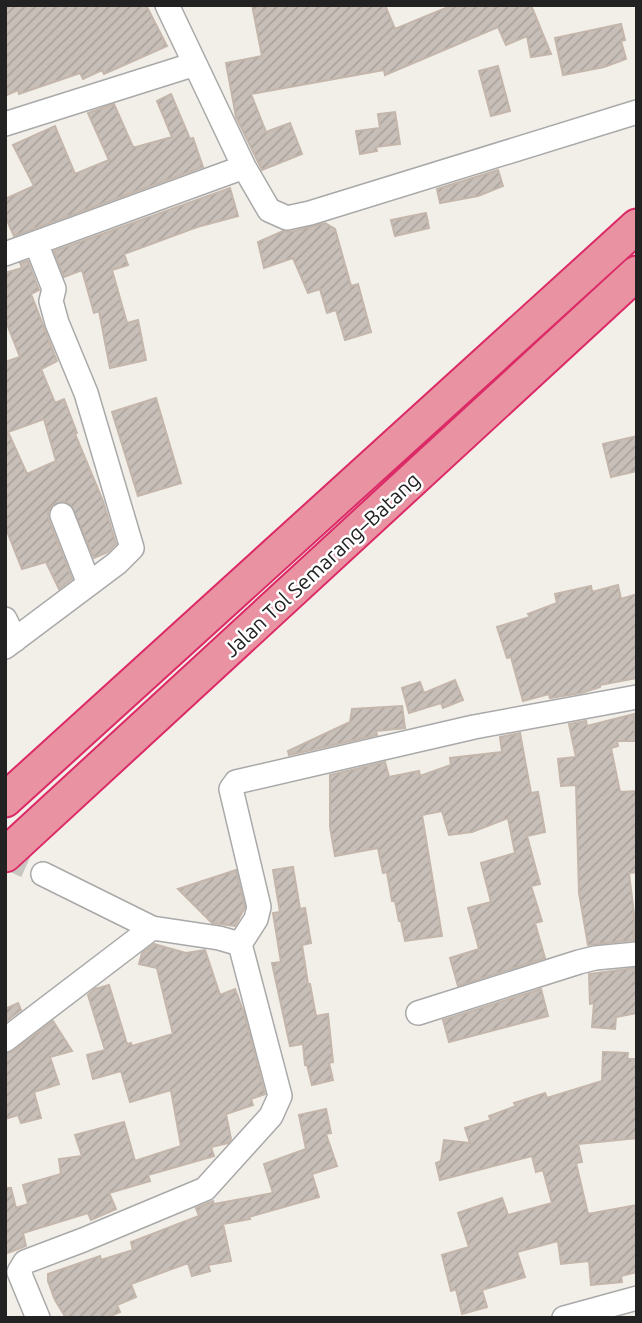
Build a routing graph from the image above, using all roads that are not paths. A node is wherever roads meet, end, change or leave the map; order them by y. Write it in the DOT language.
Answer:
graph roads {
  1 [pos="167,5"];
  2 [pos="195,64"];
  3 [pos="637,111"];
  4 [pos="5,124"];
  5 [pos="244,167"];
  6 [pos="634,228"];
  7 [pos="36,243"];
  8 [pos="5,254"];
  9 [pos="637,273"];
  10 [pos="62,515"];
  11 [pos="89,584"];
  12 [pos="5,619"];
  13 [pos="10,644"];
  14 [pos="637,698"];
  15 [pos="5,800"];
  16 [pos="5,855"];
  17 [pos="43,873"];
  18 [pos="152,928"];
  19 [pos="240,944"];
  20 [pos="637,954"];
  21 [pos="418,1013"];
  22 [pos="5,1040"];
  23 [pos="13,1267"];
  24 [pos="637,1298"];
  25 [pos="38,1318"];
  26 [pos="564,1318"];
  1 -- 2 [label="street"];
  2 -- 4 [label="street"];
  2 -- 5 [label="street"];
  3 -- 5 [label="street"];
  5 -- 7 [label="street"];
  6 -- 15 [label="highway, Jalan Tol Semarang–Batang"];
  7 -- 8 [label="street"];
  7 -- 11 [label="street"];
  9 -- 16 [label="highway, Jalan Tol Semarang–Batang"];
  10 -- 11 [label="street"];
  11 -- 13 [label="street"];
  12 -- 13 [label="street"];
  14 -- 19 [label="street"];
  17 -- 18 [label="street"];
  18 -- 19 [label="street"];
  18 -- 22 [label="street"];
  19 -- 23 [label="street"];
  20 -- 21 [label="street"];
  23 -- 25 [label="street"];
  24 -- 26 [label="street"];
}
